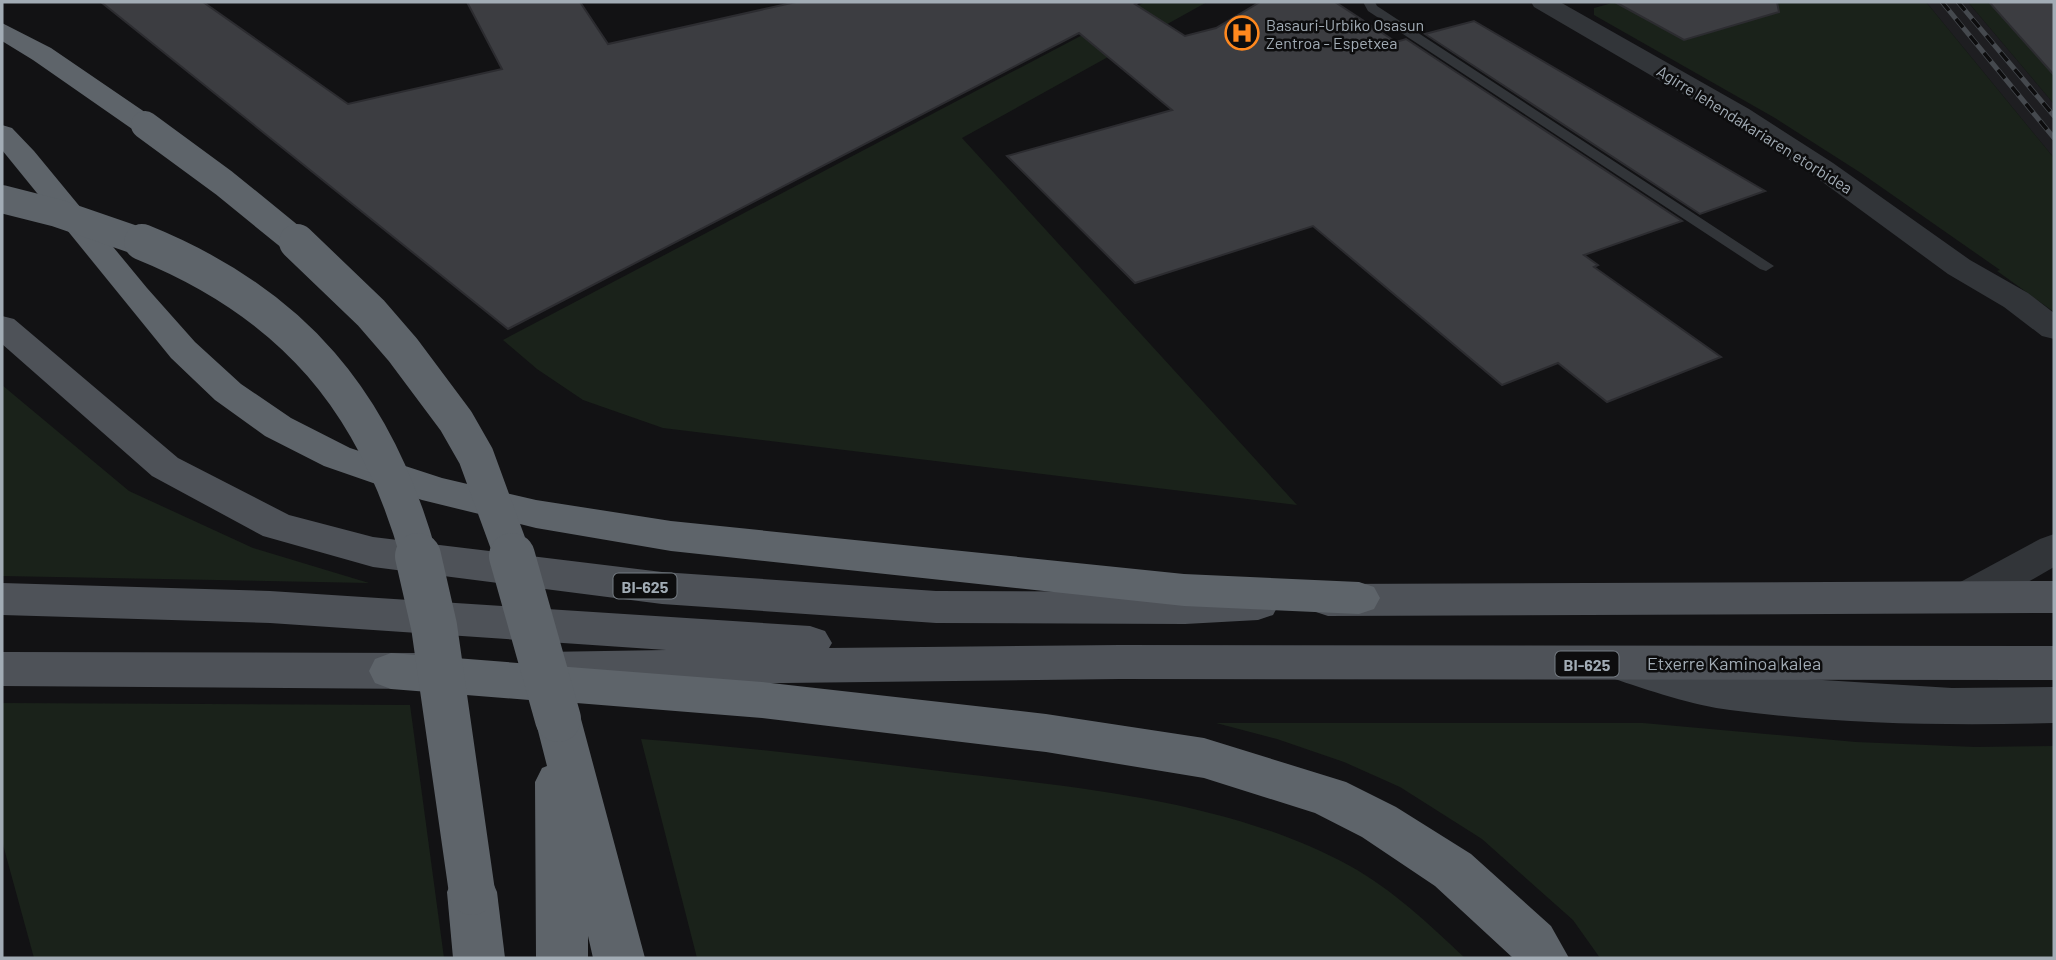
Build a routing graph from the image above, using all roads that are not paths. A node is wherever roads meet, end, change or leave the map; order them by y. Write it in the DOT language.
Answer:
graph roads {
  1 [pos="1369,2"];
  2 [pos="1543,2"];
  3 [pos="2,31"];
  4 [pos="2,50"];
  5 [pos="145,125"];
  6 [pos="2,134"];
  7 [pos="2,199"];
  8 [pos="1766,266"];
  9 [pos="1959,267"];
  10 [pos="2,326"];
  11 [pos="2054,329"];
  12 [pos="2054,354"];
  13 [pos="2054,549"];
  14 [pos="1968,597"];
  15 [pos="2054,597"];
  16 [pos="1359,598"];
  17 [pos="2,599"];
  18 [pos="1120,662"];
  19 [pos="2054,663"];
  20 [pos="1619,664"];
  21 [pos="2,669"];
  22 [pos="391,671"];
  23 [pos="2054,705"];
  24 [pos="558,719"];
  25 [pos="479,958"];
  26 [pos="562,958"];
  27 [pos="620,958"];
  28 [pos="1543,958"];
  1 -- 8 [label="lane"];
  2 -- 9 [label="street, Agirre lehendakariaren etorbidea"];
  3 -- 5 [label="highway"];
  4 -- 5 [label="highway"];
  5 -- 24 [label="highway, bridge"];
  6 -- 16 [label="highway"];
  7 -- 25 [label="highway, bridge"];
  9 -- 11 [label="street, Agirre lehendakariaren etorbidea"];
  9 -- 12 [label="street, Agirre lehendakariaren etorbidea"];
  10 -- 16 [label="main road, BI-625"];
  13 -- 14 [label="street"];
  14 -- 15 [label="main road, BI-625"];
  14 -- 16 [label="main road, BI-625"];
  17 -- 18 [label="main road"];
  18 -- 20 [label="main road, Etxerre Kaminoa kalea / BI-625"];
  18 -- 22 [label="main road, BI-625"];
  19 -- 20 [label="main road, Etxerre Kaminoa kalea / BI-625"];
  20 -- 23 [label="street"];
  21 -- 22 [label="main road, BI-625"];
  22 -- 28 [label="highway"];
  24 -- 26 [label="highway"];
  24 -- 27 [label="highway"];
}
